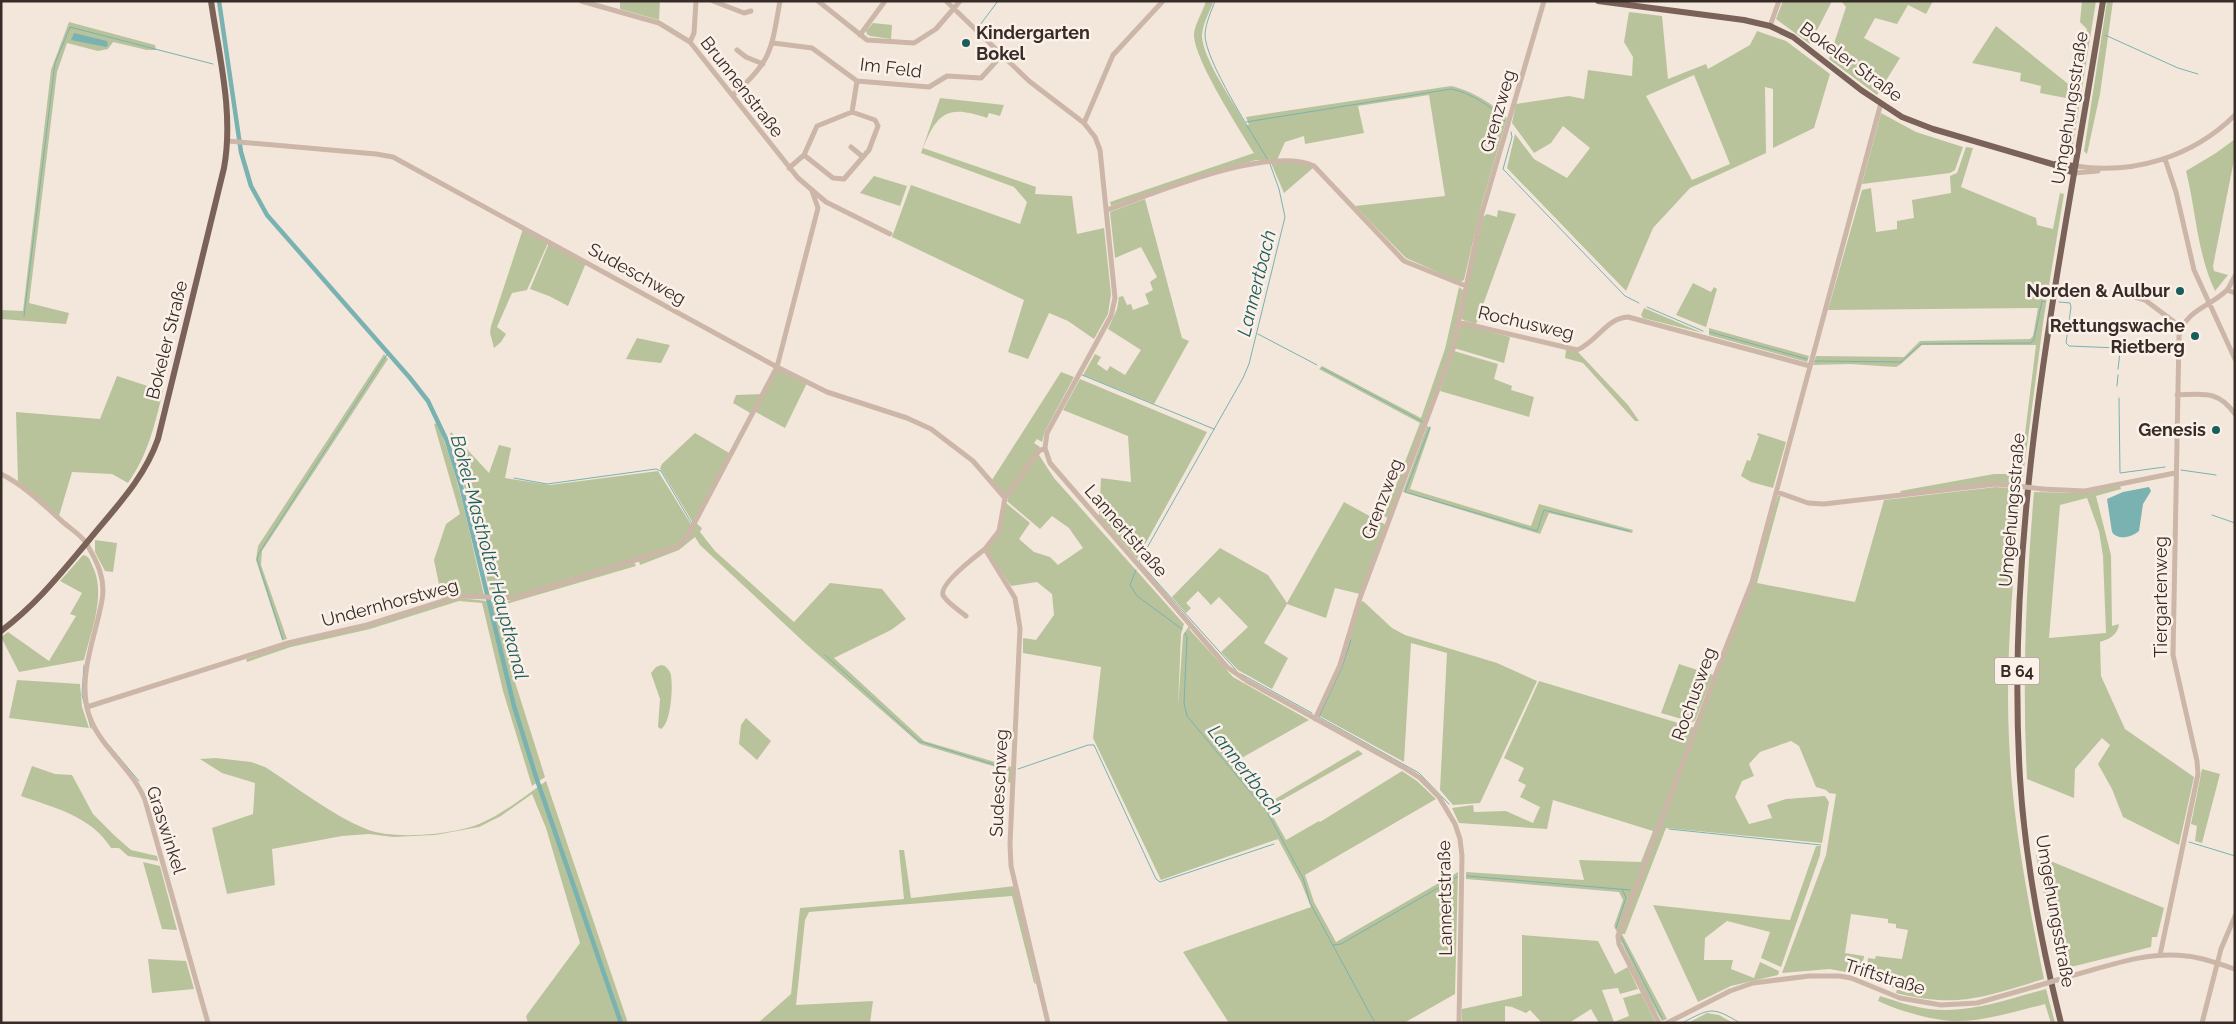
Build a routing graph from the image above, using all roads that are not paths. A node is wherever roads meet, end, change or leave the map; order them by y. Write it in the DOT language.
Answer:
graph roads {
  1 [pos="211,1"];
  2 [pos="581,1"];
  3 [pos="696,1"];
  4 [pos="713,1"];
  5 [pos="780,1"];
  6 [pos="818,1"];
  7 [pos="885,1"];
  8 [pos="946,1"];
  9 [pos="960,1"];
  10 [pos="1162,1"];
  11 [pos="1544,1"];
  12 [pos="1598,1"];
  13 [pos="1779,1"];
  14 [pos="2103,1"];
  15 [pos="599,4"];
  16 [pos="954,9"];
  17 [pos="751,11"];
  18 [pos="1770,26"];
  19 [pos="860,35"];
  20 [pos="690,42"];
  21 [pos="773,43"];
  22 [pos="737,50"];
  23 [pos="1002,55"];
  24 [pos="763,64"];
  25 [pos="857,81"];
  26 [pos="733,95"];
  27 [pos="1881,104"];
  28 [pos="852,112"];
  29 [pos="2235,115"];
  30 [pos="1084,123"];
  31 [pos="231,141"];
  32 [pos="851,147"];
  33 [pos="804,155"];
  34 [pos="863,157"];
  35 [pos="2165,159"];
  36 [pos="789,168"];
  37 [pos="2074,169"];
  38 [pos="812,191"];
  39 [pos="826,202"];
  40 [pos="818,208"];
  41 [pos="1107,210"];
  42 [pos="890,234"];
  43 [pos="2235,276"];
  44 [pos="1466,286"];
  45 [pos="2227,290"];
  46 [pos="2235,293"];
  47 [pos="2135,297"];
  48 [pos="2208,302"];
  49 [pos="1458,322"];
  50 [pos="2181,327"];
  51 [pos="2235,359"];
  52 [pos="1810,366"];
  53 [pos="777,367"];
  54 [pos="2177,395"];
  55 [pos="2235,414"];
  56 [pos="1045,448"];
  57 [pos="2175,473"];
  58 [pos="1,474"];
  59 [pos="1777,492"];
  60 [pos="1005,498"];
  61 [pos="86,543"];
  62 [pos="985,549"];
  63 [pos="966,616"];
  64 [pos="1,631"];
  65 [pos="87,707"];
  66 [pos="1315,719"];
  67 [pos="2235,916"];
  68 [pos="2160,955"];
  69 [pos="2217,963"];
  70 [pos="2235,968"];
  71 [pos="208,1023"];
  72 [pos="1048,1023"];
  73 [pos="1459,1023"];
  74 [pos="1659,1023"];
  75 [pos="1667,1023"];
  76 [pos="2061,1023"];
  77 [pos="2202,1023"];
  1 -- 31 [label="main road, Bokeler Straße"];
  2 -- 15 [label="street, Brunnenstraße"];
  3 -- 20 [label="street"];
  4 -- 17 [label="street"];
  5 -- 21 [label="street"];
  6 -- 19 [label="street"];
  7 -- 19 [label="street"];
  8 -- 16 [label="street"];
  9 -- 16 [label="street"];
  10 -- 30 [label="street"];
  11 -- 44 [label="street, Grenzweg"];
  12 -- 18 [label="main road, Bokeler Straße"];
  13 -- 18 [label="street"];
  14 -- 37 [label="main road, Umgehungsstraße / B 64"];
  15 -- 20 [label="street, Brunnenstraße"];
  16 -- 19 [label="street"];
  16 -- 23 [label="street"];
  18 -- 27 [label="main road, Bokeler Straße"];
  20 -- 26 [label="street, Brunnenstraße"];
  21 -- 24 [label="street"];
  21 -- 25 [label="street, Im Feld"];
  22 -- 24 [label="street"];
  23 -- 25 [label="street, Im Feld"];
  23 -- 30 [label="street"];
  24 -- 26 [label="street"];
  25 -- 28 [label="street"];
  26 -- 36 [label="street, Brunnenstraße"];
  27 -- 37 [label="main road, Bokeler Straße"];
  27 -- 52 [label="street, Rochusweg"];
  28 -- 33 [label="street"];
  28 -- 34 [label="street"];
  29 -- 35 [label="street"];
  30 -- 41 [label="street"];
  31 -- 53 [label="street, Sudeschweg"];
  31 -- 61 [label="main road, Bokeler Straße"];
  32 -- 34 [label="street"];
  33 -- 34 [label="street"];
  33 -- 36 [label="street"];
  35 -- 37 [label="street"];
  35 -- 48 [label="street"];
  36 -- 38 [label="street, Brunnenstraße"];
  37 -- 76 [label="main road, Umgehungsstraße / B 64"];
  38 -- 39 [label="street, Brunnenstraße"];
  38 -- 40 [label="street, Brunnenstraße"];
  39 -- 40 [label="street"];
  39 -- 42 [label="street, Brunnenstraße"];
  40 -- 53 [label="street"];
  41 -- 44 [label="street"];
  41 -- 56 [label="street"];
  43 -- 45 [label="street"];
  44 -- 49 [label="street, Grenzweg"];
  45 -- 46 [label="street"];
  45 -- 48 [label="street"];
  47 -- 50 [label="street"];
  48 -- 50 [label="street"];
  48 -- 51 [label="street"];
  49 -- 52 [label="street, Rochusweg"];
  49 -- 66 [label="street, Grenzweg"];
  50 -- 54 [label="street, Tiergartenweg"];
  52 -- 59 [label="street, Rochusweg"];
  53 -- 60 [label="street, Sudeschweg"];
  53 -- 65 [label="street, Undernhorstweg"];
  54 -- 55 [label="street"];
  54 -- 57 [label="street, Tiergartenweg"];
  56 -- 60 [label="street"];
  56 -- 66 [label="street, Lannertstraße"];
  57 -- 59 [label="street, bridge"];
  57 -- 68 [label="street, Tiergartenweg"];
  58 -- 61 [label="street"];
  59 -- 74 [label="street, Rochusweg"];
  60 -- 62 [label="street"];
  61 -- 64 [label="main road, Bokeler Straße"];
  61 -- 65 [label="street, Graswinkel"];
  62 -- 63 [label="street"];
  62 -- 72 [label="street, Sudeschweg"];
  65 -- 71 [label="street, Graswinkel"];
  66 -- 73 [label="street, Lannertstraße"];
  67 -- 69 [label="street"];
  68 -- 69 [label="street, Triftstraße"];
  68 -- 75 [label="street, Triftstraße, bridge"];
  69 -- 70 [label="street, Triftstraße"];
  69 -- 77 [label="street"];
}
